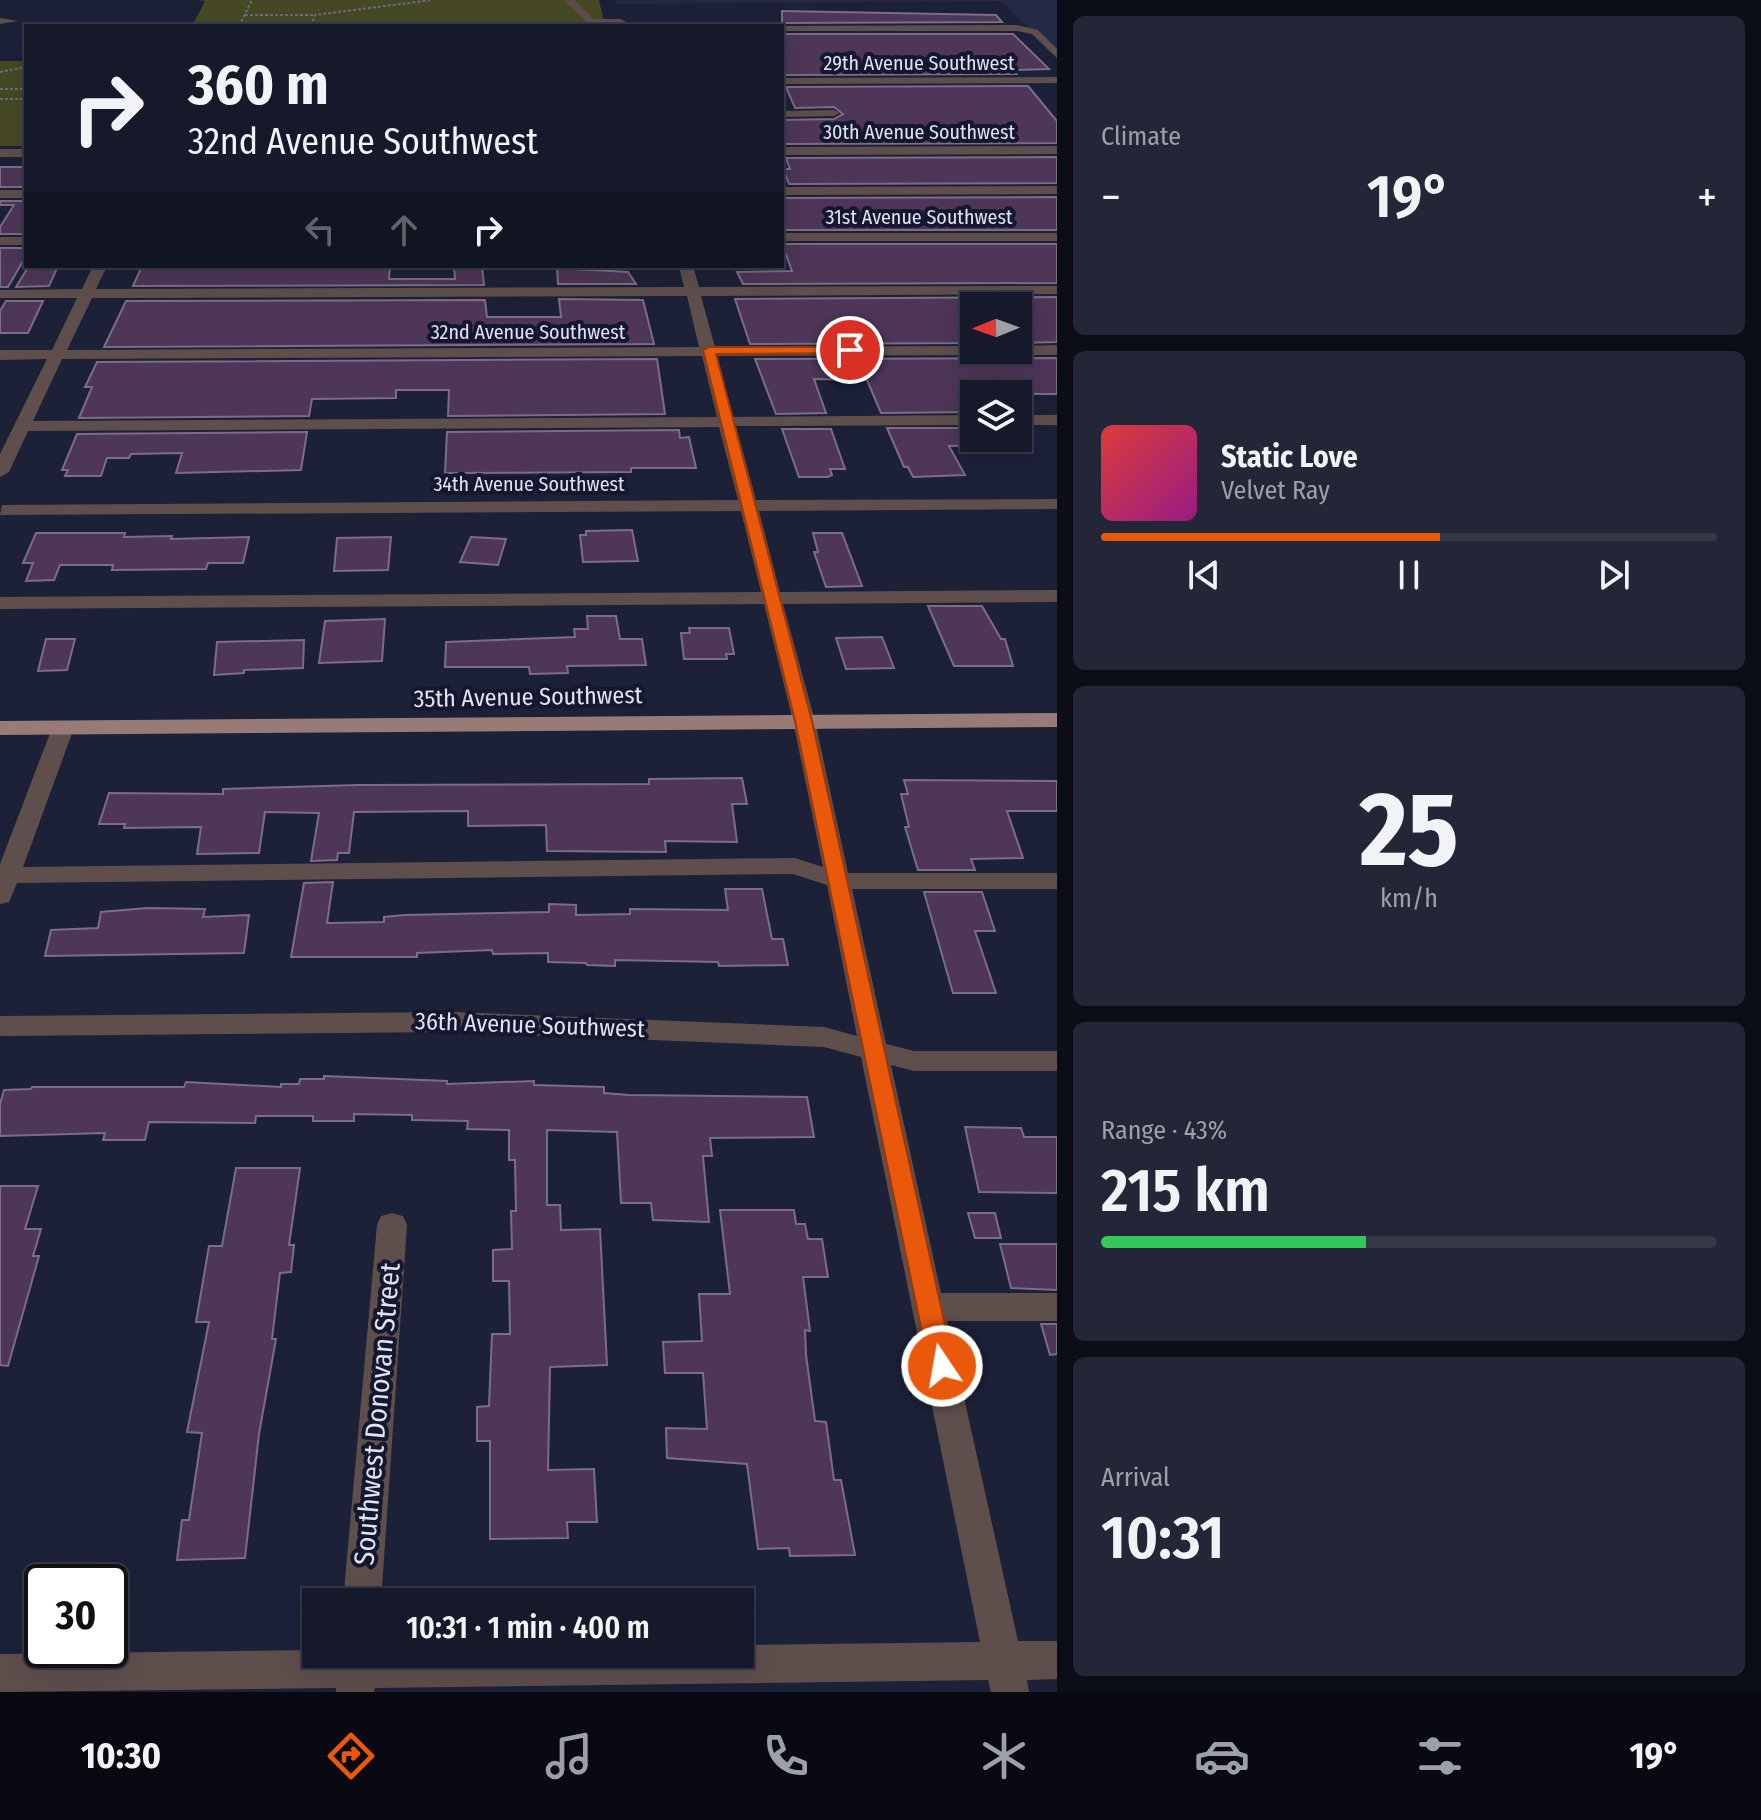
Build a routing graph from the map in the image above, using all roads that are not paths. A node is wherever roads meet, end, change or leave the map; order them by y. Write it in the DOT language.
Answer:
graph roads {
  1 [pos="570,1"];
  2 [pos="620,20"];
  3 [pos="0,21"];
  4 [pos="13,21"];
  5 [pos="784,28"];
  6 [pos="1057,55"];
  7 [pos="1057,80"];
  8 [pos="784,81"];
  9 [pos="834,113"];
  10 [pos="784,114"];
  11 [pos="1057,150"];
  12 [pos="784,151"];
  13 [pos="0,153"];
  14 [pos="24,153"];
  15 [pos="1057,190"];
  16 [pos="784,191"];
  17 [pos="0,194"];
  18 [pos="24,194"];
  19 [pos="784,237"];
  20 [pos="1057,237"];
  21 [pos="0,241"];
  22 [pos="24,241"];
  23 [pos="99,268"];
  24 [pos="686,268"];
  25 [pos="1057,290"];
  26 [pos="692,291"];
  27 [pos="0,294"];
  28 [pos="87,294"];
  29 [pos="709,350"];
  30 [pos="1057,350"];
  31 [pos="0,355"];
  32 [pos="56,355"];
  33 [pos="726,420"];
  34 [pos="960,420"];
  35 [pos="1032,420"];
  36 [pos="1057,420"];
  37 [pos="22,426"];
  38 [pos="0,472"];
  39 [pos="746,504"];
  40 [pos="1057,504"];
  41 [pos="1,509"];
  42 [pos="771,595"];
  43 [pos="1057,596"];
  44 [pos="0,603"];
  45 [pos="1057,720"];
  46 [pos="804,721"];
  47 [pos="0,728"];
  48 [pos="63,728"];
  49 [pos="839,881"];
  50 [pos="1057,881"];
  51 [pos="4,885"];
  52 [pos="0,1026"];
  53 [pos="876,1051"];
  54 [pos="1057,1061"];
  55 [pos="392,1225"];
  56 [pos="929,1307"];
  57 [pos="1057,1307"];
  58 [pos="363,1588"];
  59 [pos="1057,1660"];
  60 [pos="356,1672"];
  61 [pos="0,1673"];
  62 [pos="1007,1676"];
  1 -- 2 [label="street"];
  3 -- 4 [label="street"];
  5 -- 6 [label="street"];
  7 -- 8 [label="street, 29th Avenue Southwest"];
  9 -- 10 [label="street"];
  11 -- 12 [label="street, 30th Avenue Southwest"];
  13 -- 14 [label="street"];
  15 -- 16 [label="street"];
  17 -- 18 [label="street"];
  19 -- 20 [label="street, 31st Avenue Southwest"];
  21 -- 22 [label="street"];
  23 -- 28 [label="street"];
  24 -- 26 [label="street"];
  25 -- 26 [label="street"];
  26 -- 28 [label="street"];
  26 -- 29 [label="street"];
  27 -- 28 [label="street"];
  28 -- 32 [label="street"];
  29 -- 30 [label="street, 32nd Avenue Southwest"];
  29 -- 32 [label="street, 32nd Avenue Southwest"];
  29 -- 33 [label="street"];
  31 -- 32 [label="street, 32nd Avenue Southwest"];
  32 -- 37 [label="street"];
  33 -- 34 [label="street"];
  33 -- 37 [label="street"];
  33 -- 39 [label="street"];
  35 -- 36 [label="street"];
  37 -- 38 [label="street"];
  39 -- 40 [label="street, 34th Avenue Southwest"];
  39 -- 41 [label="street, 34th Avenue Southwest"];
  39 -- 42 [label="street"];
  42 -- 43 [label="street"];
  42 -- 44 [label="street"];
  42 -- 46 [label="street"];
  45 -- 46 [label="main road, 35th Avenue Southwest"];
  46 -- 48 [label="main road, 35th Avenue Southwest"];
  46 -- 49 [label="street"];
  47 -- 48 [label="main road, 35th Avenue Southwest"];
  48 -- 51 [label="street"];
  49 -- 50 [label="street"];
  49 -- 51 [label="street"];
  49 -- 53 [label="street"];
  52 -- 53 [label="street, 36th Avenue Southwest"];
  53 -- 54 [label="street, 36th Avenue Southwest"];
  53 -- 56 [label="street"];
  55 -- 58 [label="street, Southwest Donovan Street"];
  56 -- 57 [label="street"];
  56 -- 62 [label="street"];
  59 -- 62 [label="street"];
  60 -- 61 [label="street"];
  60 -- 62 [label="street"];
}
